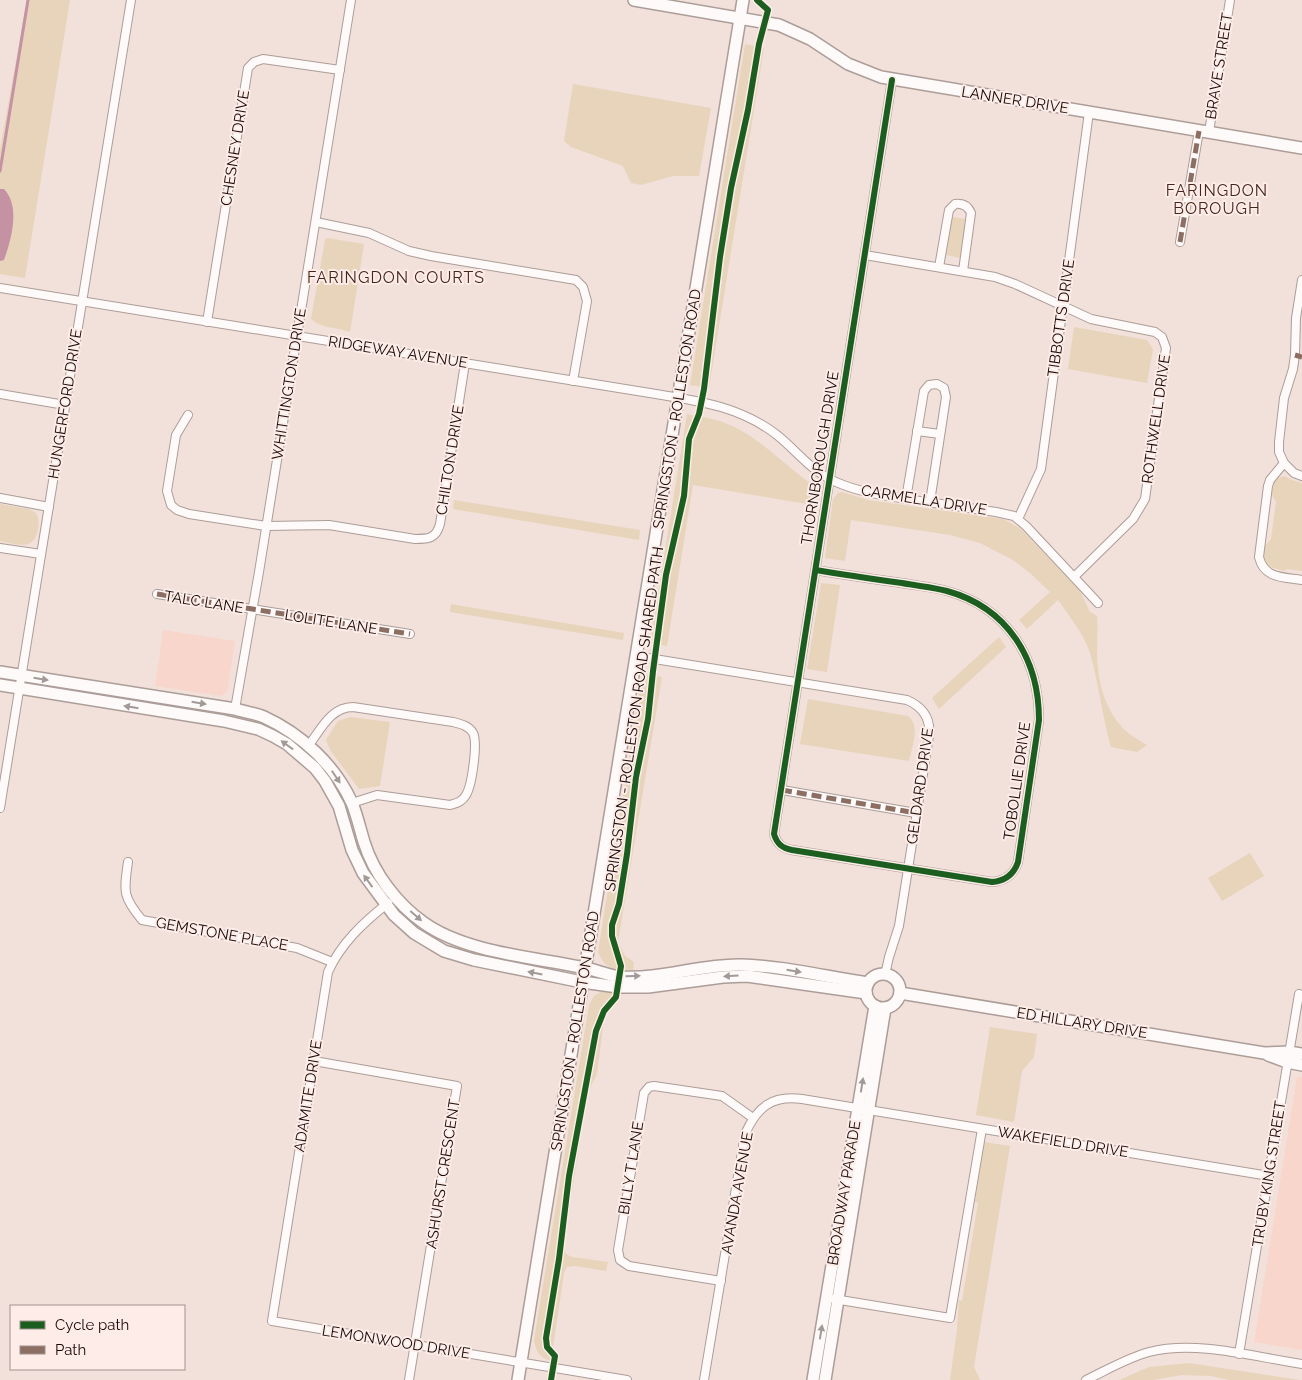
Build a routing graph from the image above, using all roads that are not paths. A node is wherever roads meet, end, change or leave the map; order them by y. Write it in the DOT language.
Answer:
graph roads {
  1 [pos="131,0"];
  2 [pos="351,0"];
  3 [pos="634,0"];
  4 [pos="743,0"];
  5 [pos="1230,0"];
  6 [pos="740,17"];
  7 [pos="340,70"];
  8 [pos="892,80"];
  9 [pos="1089,112"];
  10 [pos="1204,131"];
  11 [pos="1302,148"];
  12 [pos="316,222"];
  13 [pos="1180,242"];
  14 [pos="865,255"];
  15 [pos="939,267"];
  16 [pos="963,271"];
  17 [pos="1302,280"];
  18 [pos="0,288"];
  19 [pos="82,301"];
  20 [pos="1062,307"];
  21 [pos="207,322"];
  22 [pos="297,336"];
  23 [pos="1298,356"];
  24 [pos="466,363"];
  25 [pos="573,381"];
  26 [pos="0,394"];
  27 [pos="678,398"];
  28 [pos="65,404"];
  29 [pos="188,415"];
  30 [pos="917,431"];
  31 [pos="940,434"];
  32 [pos="1284,463"];
  33 [pos="1302,476"];
  34 [pos="830,480"];
  35 [pos="0,498"];
  36 [pos="906,499"];
  37 [pos="930,502"];
  38 [pos="49,507"];
  39 [pos="1018,519"];
  40 [pos="266,526"];
  41 [pos="0,548"];
  42 [pos="41,554"];
  43 [pos="816,570"];
  44 [pos="1075,576"];
  45 [pos="1302,580"];
  46 [pos="157,594"];
  47 [pos="1098,602"];
  48 [pos="252,610"];
  49 [pos="410,634"];
  50 [pos="636,656"];
  51 [pos="0,672"];
  52 [pos="22,676"];
  53 [pos="798,682"];
  54 [pos="0,685"];
  55 [pos="81,686"];
  56 [pos="20,689"];
  57 [pos="79,699"];
  58 [pos="235,709"];
  59 [pos="309,745"];
  60 [pos="782,790"];
  61 [pos="1,795"];
  62 [pos="352,803"];
  63 [pos="0,808"];
  64 [pos="916,813"];
  65 [pos="776,841"];
  66 [pos="128,862"];
  67 [pos="908,869"];
  68 [pos="396,897"];
  69 [pos="385,905"];
  70 [pos="332,962"];
  71 [pos="585,968"];
  72 [pos="885,974"];
  73 [pos="582,982"];
  74 [pos="867,988"];
  75 [pos="900,993"];
  76 [pos="1298,994"];
  77 [pos="880,1007"];
  78 [pos="1302,1054"];
  79 [pos="1288,1057"];
  80 [pos="314,1061"];
  81 [pos="1302,1065"];
  82 [pos="863,1110"];
  83 [pos="753,1118"];
  84 [pos="982,1129"];
  85 [pos="1269,1176"];
  86 [pos="721,1281"];
  87 [pos="832,1299"];
  88 [pos="272,1321"];
  89 [pos="415,1346"];
  90 [pos="1239,1354"];
  91 [pos="520,1363"];
  92 [pos="1302,1364"];
  93 [pos="409,1380"];
  94 [pos="518,1380"];
  95 [pos="626,1380"];
  96 [pos="704,1380"];
  97 [pos="813,1380"];
  98 [pos="824,1380"];
  99 [pos="1086,1380"];
  1 -- 19 [label="street, HUNGERFORD DRIVE"];
  2 -- 7 [label="street, WHITTINGTON DRIVE"];
  3 -- 6 [label="street, LANNER DRIVE"];
  4 -- 6 [label="street, SPRINGSTON - ROLLESTON ROAD"];
  5 -- 10 [label="street, BRAVE STREET"];
  6 -- 8 [label="street, LANNER DRIVE"];
  6 -- 27 [label="street, SPRINGSTON - ROLLESTON ROAD"];
  7 -- 12 [label="street, WHITTINGTON DRIVE"];
  7 -- 21 [label="street, CHESNEY DRIVE"];
  8 -- 9 [label="street, LANNER DRIVE"];
  8 -- 14 [label="street, THORNBOROUGH DRIVE"];
  9 -- 10 [label="street, LANNER DRIVE"];
  9 -- 20 [label="street, TIBBOTTS DRIVE"];
  10 -- 11 [label="street, LANNER DRIVE"];
  10 -- 13 [label="street, BRAVE STREET"];
  12 -- 22 [label="street, WHITTINGTON DRIVE"];
  12 -- 25 [label="street"];
  14 -- 15 [label="street, ROTHWELL DRIVE"];
  14 -- 34 [label="street, THORNBOROUGH DRIVE"];
  15 -- 16 [label="street, ROTHWELL DRIVE"];
  15 -- 16 [label="street"];
  16 -- 20 [label="street, ROTHWELL DRIVE"];
  17 -- 23 [label="street"];
  18 -- 19 [label="street, RIDGEWAY AVENUE"];
  19 -- 21 [label="street, RIDGEWAY AVENUE"];
  19 -- 28 [label="street, HUNGERFORD DRIVE"];
  20 -- 39 [label="street, TIBBOTTS DRIVE"];
  20 -- 44 [label="street, ROTHWELL DRIVE"];
  21 -- 22 [label="street, RIDGEWAY AVENUE"];
  22 -- 24 [label="street, RIDGEWAY AVENUE"];
  22 -- 40 [label="street, WHITTINGTON DRIVE"];
  23 -- 32 [label="street"];
  24 -- 25 [label="street, RIDGEWAY AVENUE"];
  24 -- 40 [label="street, CHILTON DRIVE"];
  25 -- 27 [label="street, RIDGEWAY AVENUE"];
  26 -- 28 [label="street"];
  27 -- 34 [label="street, CARMELLA DRIVE"];
  27 -- 50 [label="street, SPRINGSTON - ROLLESTON ROAD"];
  28 -- 38 [label="street, HUNGERFORD DRIVE"];
  29 -- 40 [label="street"];
  30 -- 31 [label="street"];
  30 -- 31 [label="street"];
  30 -- 36 [label="street"];
  31 -- 37 [label="street"];
  32 -- 33 [label="street"];
  32 -- 45 [label="street"];
  34 -- 36 [label="street, CARMELLA DRIVE"];
  34 -- 43 [label="street, THORNBOROUGH DRIVE"];
  35 -- 38 [label="street"];
  36 -- 37 [label="street, CARMELLA DRIVE"];
  37 -- 39 [label="street, CARMELLA DRIVE"];
  38 -- 42 [label="street, HUNGERFORD DRIVE"];
  39 -- 44 [label="street, CARMELLA DRIVE"];
  40 -- 48 [label="street, WHITTINGTON DRIVE"];
  41 -- 42 [label="street"];
  42 -- 52 [label="street, HUNGERFORD DRIVE"];
  43 -- 53 [label="street, THORNBOROUGH DRIVE"];
  43 -- 67 [label="street, TOBOLLIE DRIVE"];
  44 -- 47 [label="street, CARMELLA DRIVE"];
  46 -- 48 [label="street, TALC LANE"];
  48 -- 49 [label="street, LOLITE LANE"];
  48 -- 58 [label="street, WHITTINGTON DRIVE"];
  50 -- 53 [label="street, GELDARD DRIVE"];
  50 -- 71 [label="street, SPRINGSTON - ROLLESTON ROAD"];
  51 -- 52 [label="street"];
  52 -- 55 [label="street, one-way"];
  52 -- 56 [label="street, HUNGERFORD DRIVE"];
  53 -- 60 [label="street, THORNBOROUGH DRIVE"];
  53 -- 64 [label="street, GELDARD DRIVE"];
  54 -- 56 [label="street"];
  55 -- 57 [label="street"];
  55 -- 58 [label="street, one-way"];
  56 -- 57 [label="street"];
  56 -- 61 [label="street, HUNGERFORD DRIVE"];
  69 -- 57 [label="street, one-way"];
  58 -- 59 [label="street"];
  59 -- 62 [label="street, one-way"];
  59 -- 62 [label="street"];
  60 -- 64 [label="street"];
  60 -- 65 [label="street, THORNBOROUGH DRIVE"];
  61 -- 63 [label="street, HUNGERFORD DRIVE"];
  62 -- 68 [label="street"];
  64 -- 67 [label="street, GELDARD DRIVE"];
  65 -- 67 [label="street, TOBOLLIE DRIVE"];
  66 -- 70 [label="street, GEMSTONE PLACE"];
  67 -- 72 [label="street, GELDARD DRIVE"];
  68 -- 69 [label="street, ADAMITE DRIVE"];
  68 -- 71 [label="street, one-way"];
  69 -- 70 [label="street, ADAMITE DRIVE"];
  73 -- 69 [label="street, one-way"];
  70 -- 80 [label="street, ADAMITE DRIVE"];
  71 -- 73 [label="street, SPRINGSTON - ROLLESTON ROAD"];
  71 -- 74 [label="street, one-way"];
  72 -- 74 [label="street"];
  72 -- 75 [label="street"];
  74 -- 73 [label="street, one-way"];
  73 -- 91 [label="street, SPRINGSTON - ROLLESTON ROAD"];
  74 -- 77 [label="street"];
  75 -- 77 [label="street"];
  75 -- 79 [label="street, ED HILLARY DRIVE"];
  76 -- 79 [label="street, TRUBY KING STREET"];
  77 -- 82 [label="street, BROADWAY PARADE"];
  78 -- 79 [label="street, ED HILLARY DRIVE"];
  79 -- 81 [label="street, ED HILLARY DRIVE"];
  79 -- 85 [label="street, TRUBY KING STREET"];
  80 -- 88 [label="street, ADAMITE DRIVE"];
  80 -- 89 [label="street, ASHURST CRESCENT"];
  82 -- 83 [label="street, AVANDA AVENUE"];
  82 -- 84 [label="street, WAKEFIELD DRIVE"];
  82 -- 87 [label="street, BROADWAY PARADE"];
  83 -- 86 [label="street, AVANDA AVENUE"];
  83 -- 86 [label="street, BILLY T LANE"];
  84 -- 85 [label="street, WAKEFIELD DRIVE"];
  84 -- 87 [label="street"];
  85 -- 90 [label="street, TRUBY KING STREET"];
  86 -- 96 [label="street, AVANDA AVENUE"];
  97 -- 87 [label="street, BROADWAY PARADE, one-way"];
  87 -- 98 [label="street, BROADWAY PARADE"];
  88 -- 89 [label="street, LEMONWOOD DRIVE"];
  89 -- 91 [label="street, LEMONWOOD DRIVE"];
  89 -- 93 [label="street"];
  90 -- 92 [label="street"];
  90 -- 99 [label="street"];
  91 -- 94 [label="street, SPRINGSTON - ROLLESTON ROAD"];
  91 -- 95 [label="street, LEMONWOOD DRIVE"];
}
